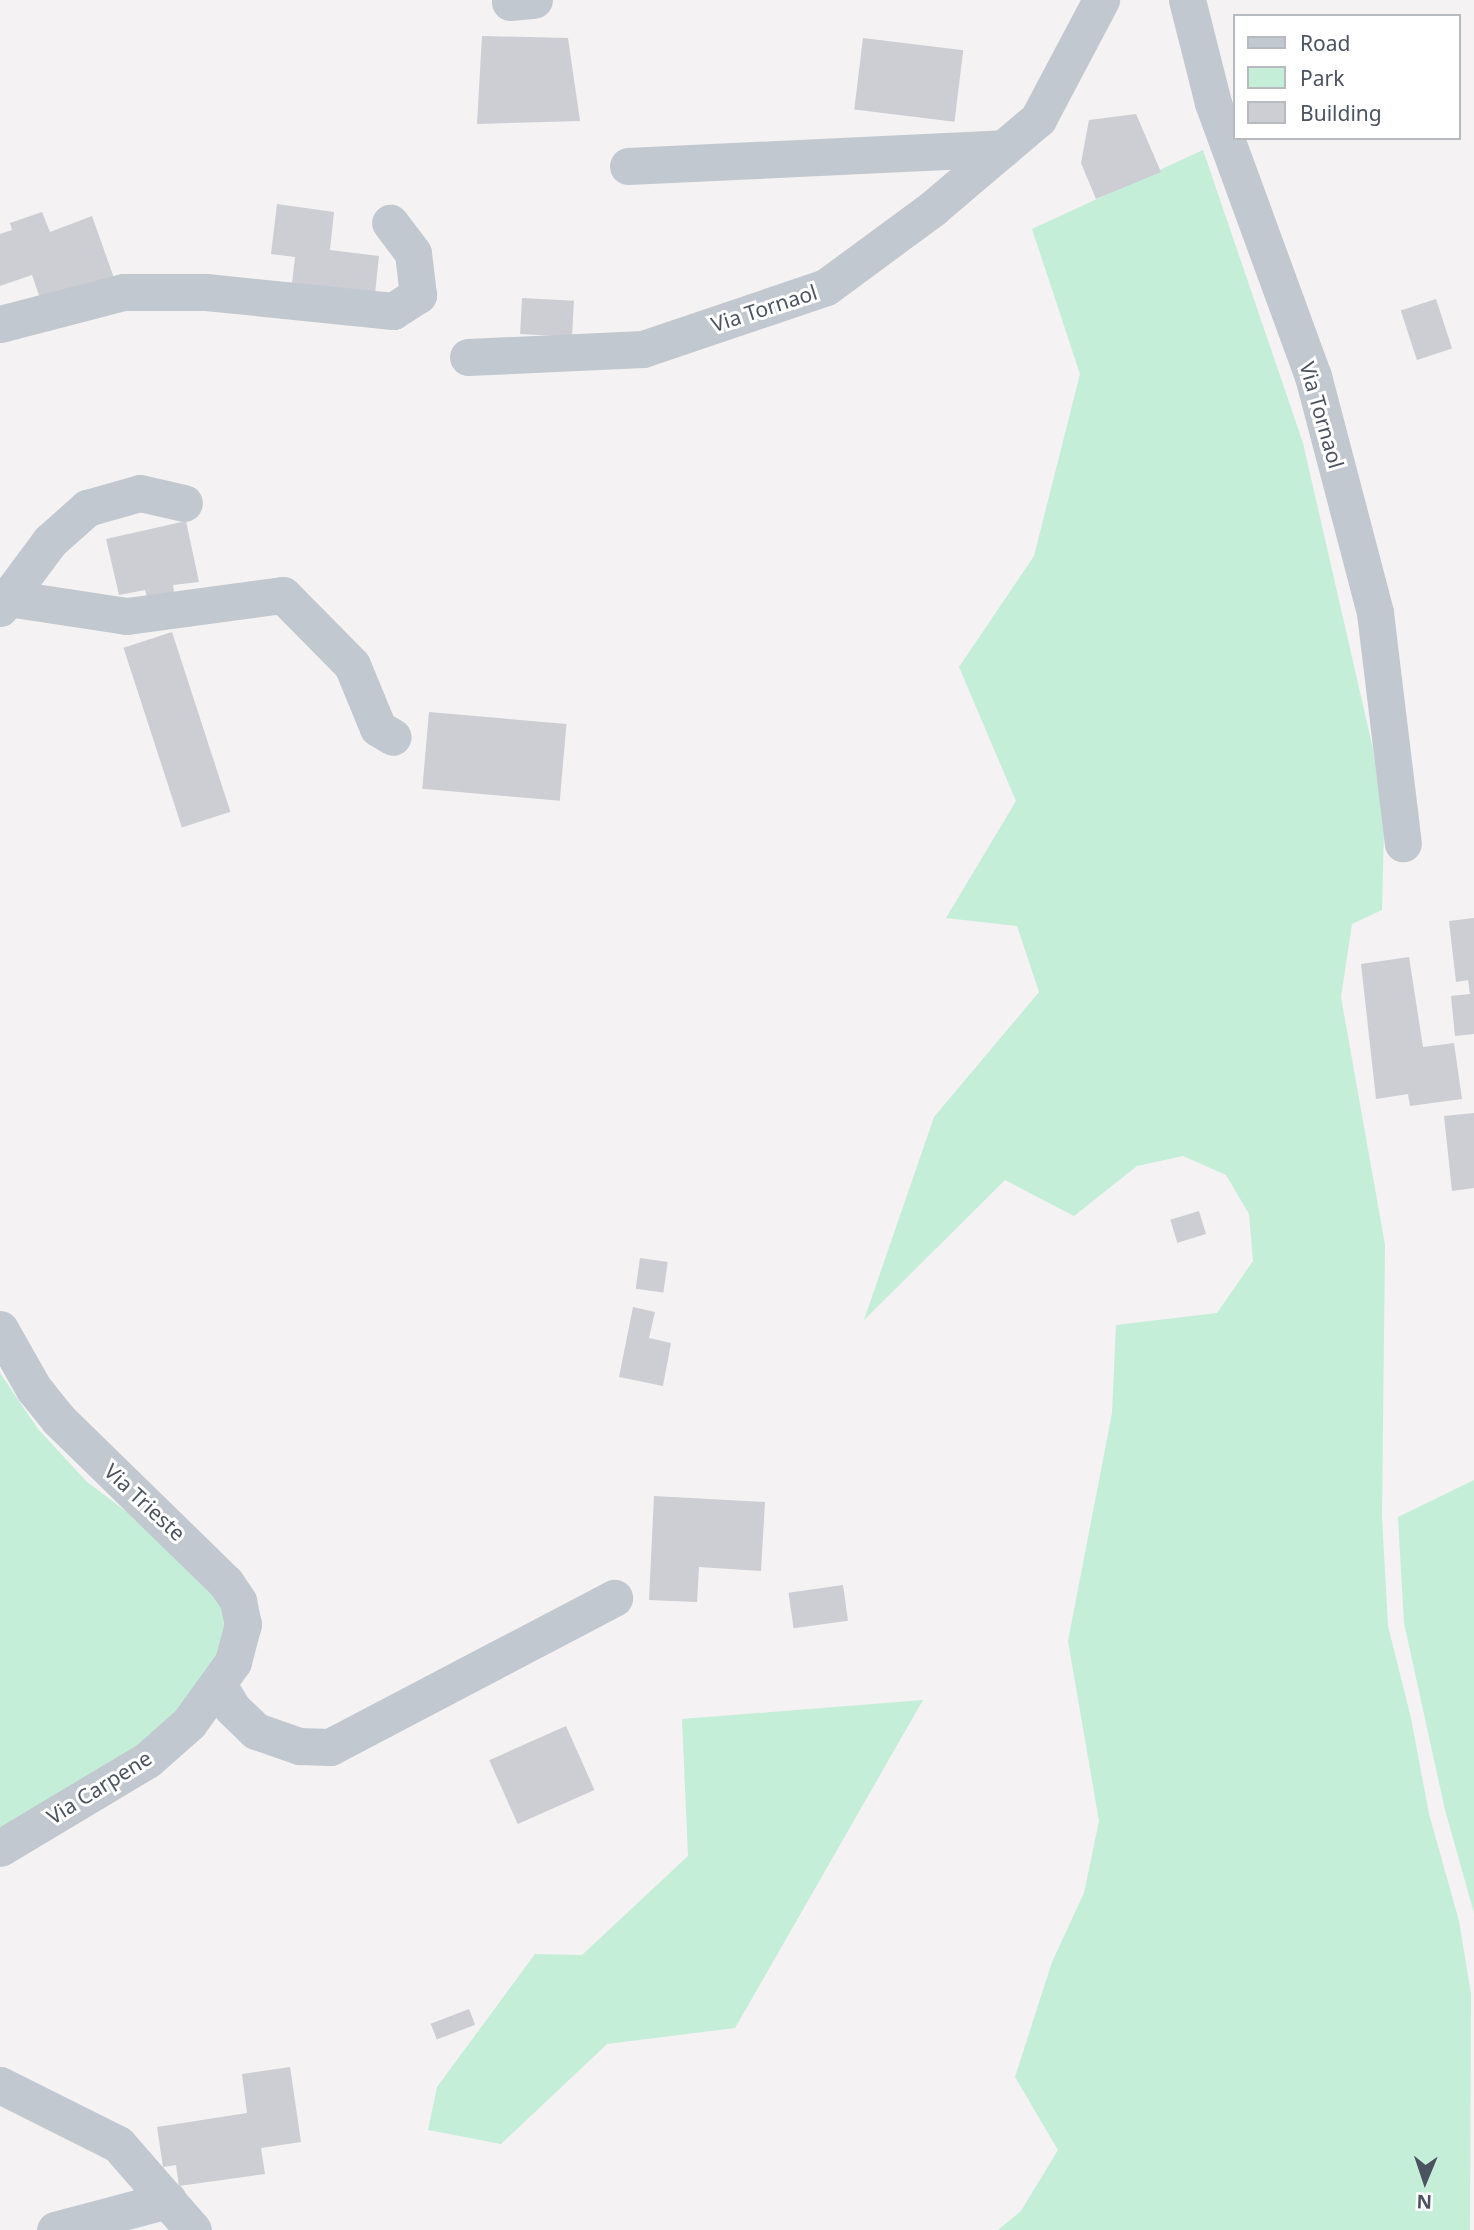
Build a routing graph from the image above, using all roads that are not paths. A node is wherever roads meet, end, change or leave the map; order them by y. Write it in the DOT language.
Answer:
graph roads {
  1 [pos="1101,0"];
  2 [pos="1187,0"];
  3 [pos="1004,148"];
  4 [pos="628,166"];
  5 [pos="390,223"];
  6 [pos="0,324"];
  7 [pos="468,356"];
  8 [pos="184,503"];
  9 [pos="4,603"];
  10 [pos="393,737"];
  11 [pos="1403,843"];
  12 [pos="0,1329"];
  13 [pos="614,1598"];
  14 [pos="219,1686"];
  15 [pos="0,1848"];
  16 [pos="0,2085"];
  17 [pos="168,2200"];
  18 [pos="55,2230"];
  19 [pos="193,2230"];
  1 -- 3 [label="street, Via Tornaol"];
  2 -- 11 [label="street, Via Tornaol"];
  3 -- 4 [label="street"];
  3 -- 7 [label="street, Via Tornaol"];
  5 -- 6 [label="street"];
  8 -- 9 [label="street"];
  9 -- 10 [label="street"];
  12 -- 14 [label="street, Via Trieste"];
  13 -- 14 [label="street"];
  14 -- 15 [label="street, Via Carpene"];
  16 -- 17 [label="street"];
  17 -- 18 [label="street"];
  17 -- 19 [label="street"];
}
